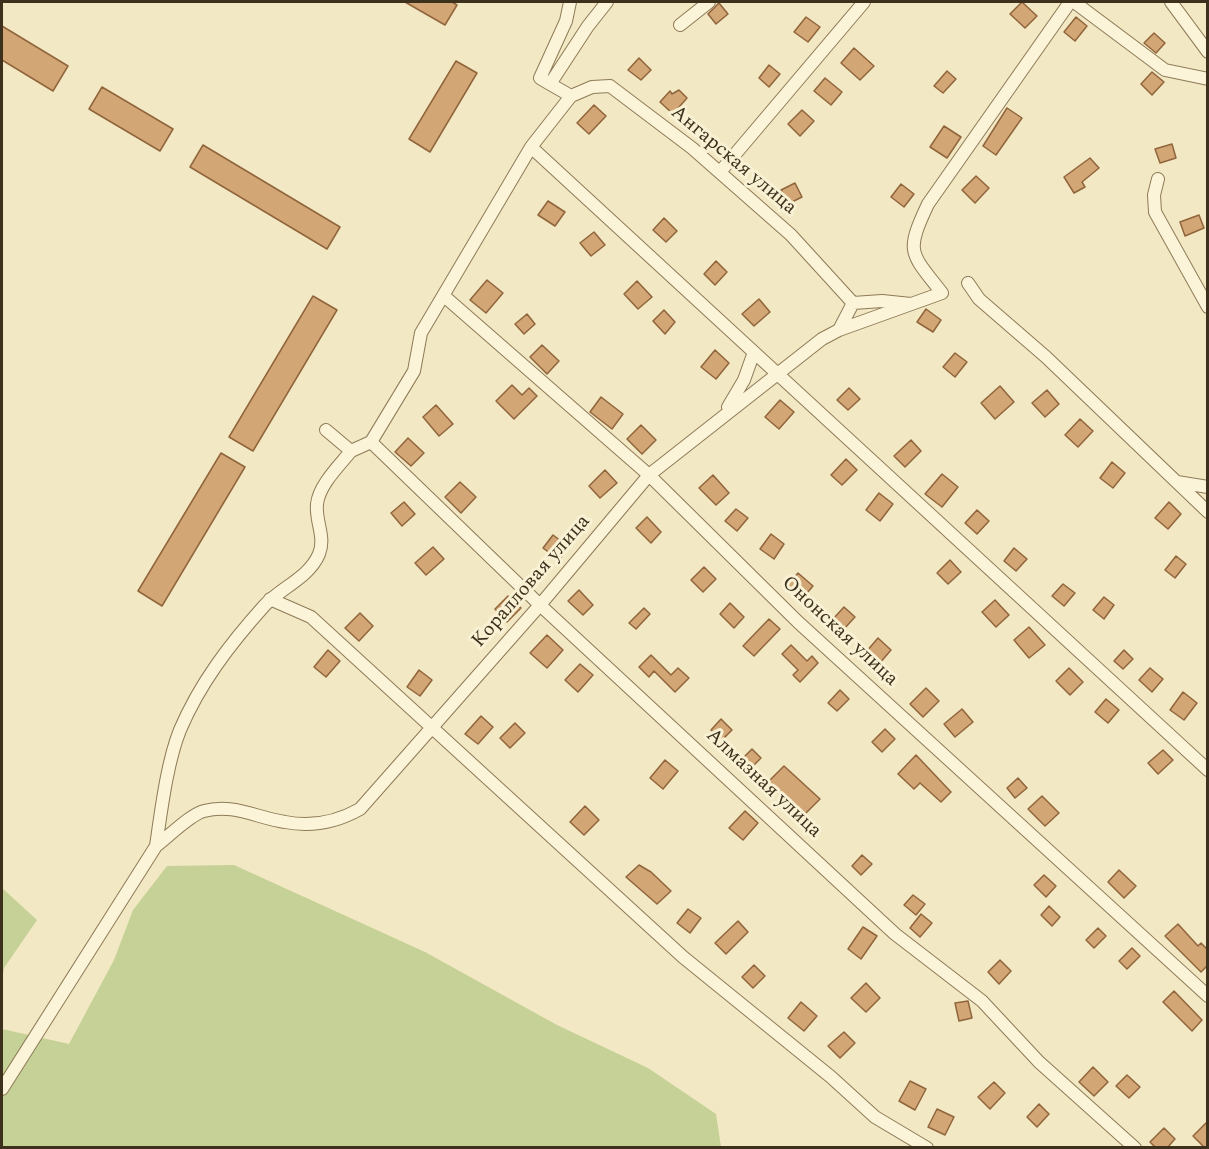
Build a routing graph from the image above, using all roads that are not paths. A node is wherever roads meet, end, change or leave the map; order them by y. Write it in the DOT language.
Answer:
graph roads {
  1 [pos="570,2"];
  2 [pos="607,2"];
  3 [pos="709,2"];
  4 [pos="864,2"];
  5 [pos="1072,2"];
  6 [pos="1171,2"];
  7 [pos="680,25"];
  8 [pos="1208,52"];
  9 [pos="1208,79"];
  10 [pos="550,84"];
  11 [pos="570,96"];
  12 [pos="531,147"];
  13 [pos="720,172"];
  14 [pos="1158,179"];
  15 [pos="968,284"];
  16 [pos="444,296"];
  17 [pos="853,303"];
  18 [pos="911,304"];
  19 [pos="1208,307"];
  20 [pos="839,330"];
  21 [pos="754,352"];
  22 [pos="777,372"];
  23 [pos="723,414"];
  24 [pos="326,430"];
  25 [pos="371,442"];
  26 [pos="351,451"];
  27 [pos="649,475"];
  28 [pos="1177,482"];
  29 [pos="1208,487"];
  30 [pos="1208,512"];
  31 [pos="270,599"];
  32 [pos="540,605"];
  33 [pos="431,727"];
  34 [pos="1208,770"];
  35 [pos="156,846"];
  36 [pos="1208,996"];
  37 [pos="2,1089"];
  38 [pos="926,1147"];
  39 [pos="914,1148"];
  40 [pos="1135,1148"];
  1 -- 10 [label="street"];
  2 -- 10 [label="street"];
  3 -- 7 [label="street"];
  4 -- 13 [label="street"];
  5 -- 9 [label="street"];
  5 -- 18 [label="street, Коралловая улица"];
  6 -- 8 [label="street"];
  10 -- 11 [label="street"];
  11 -- 12 [label="street"];
  11 -- 13 [label="street, Ангарская улица"];
  12 -- 16 [label="street"];
  12 -- 21 [label="street"];
  13 -- 17 [label="street, Ангарская улица"];
  14 -- 19 [label="street"];
  15 -- 28 [label="street"];
  16 -- 25 [label="street"];
  16 -- 27 [label="street, Ононская улица"];
  17 -- 18 [label="street"];
  17 -- 20 [label="street"];
  18 -- 20 [label="street, Коралловая улица"];
  20 -- 22 [label="street, Коралловая улица"];
  21 -- 22 [label="street"];
  21 -- 23 [label="street"];
  22 -- 23 [label="street, Коралловая улица"];
  22 -- 34 [label="street"];
  23 -- 27 [label="street, Коралловая улица"];
  24 -- 26 [label="street"];
  25 -- 26 [label="street"];
  25 -- 32 [label="street, Алмазная улица"];
  26 -- 31 [label="street"];
  27 -- 32 [label="street, Коралловая улица"];
  27 -- 36 [label="street, Ононская улица"];
  28 -- 29 [label="street"];
  28 -- 30 [label="street"];
  31 -- 33 [label="street"];
  31 -- 35 [label="street"];
  32 -- 33 [label="street, Коралловая улица"];
  32 -- 40 [label="street, Алмазная улица"];
  33 -- 35 [label="street, Коралловая улица"];
  33 -- 38 [label="street"];
  35 -- 37 [label="street"];
  38 -- 39 [label="street"];
}
